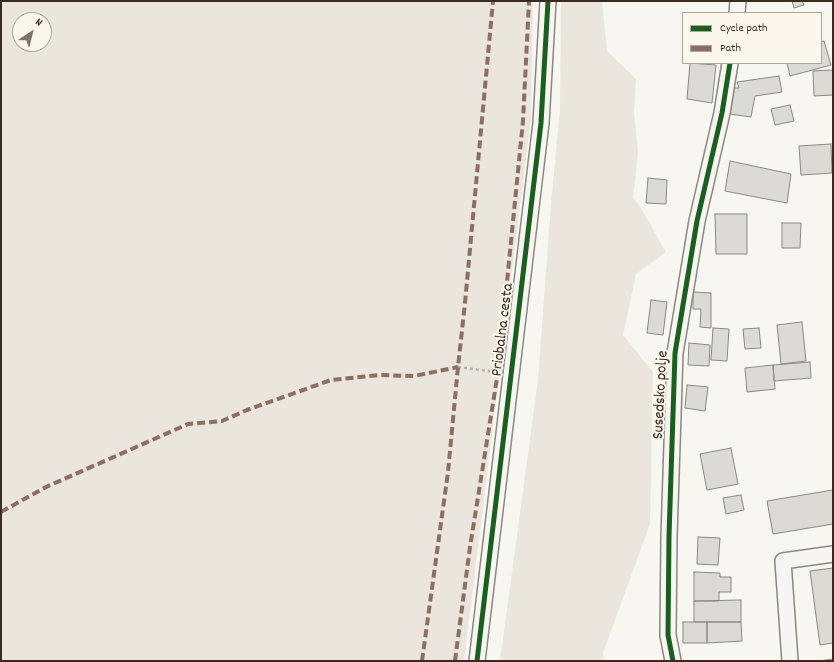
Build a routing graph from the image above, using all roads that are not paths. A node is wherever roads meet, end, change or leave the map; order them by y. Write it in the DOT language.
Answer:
graph roads {
  1 [pos="548,1"];
  2 [pos="738,1"];
  3 [pos="737,12"];
  4 [pos="730,64"];
  5 [pos="833,554"];
  6 [pos="477,661"];
  7 [pos="673,661"];
  8 [pos="790,661"];
  1 -- 6 [label="street, Priobalna cesta"];
  2 -- 3 [label="street"];
  4 -- 7 [label="street, Susedsko polje"];
  5 -- 8 [label="street"];
}
